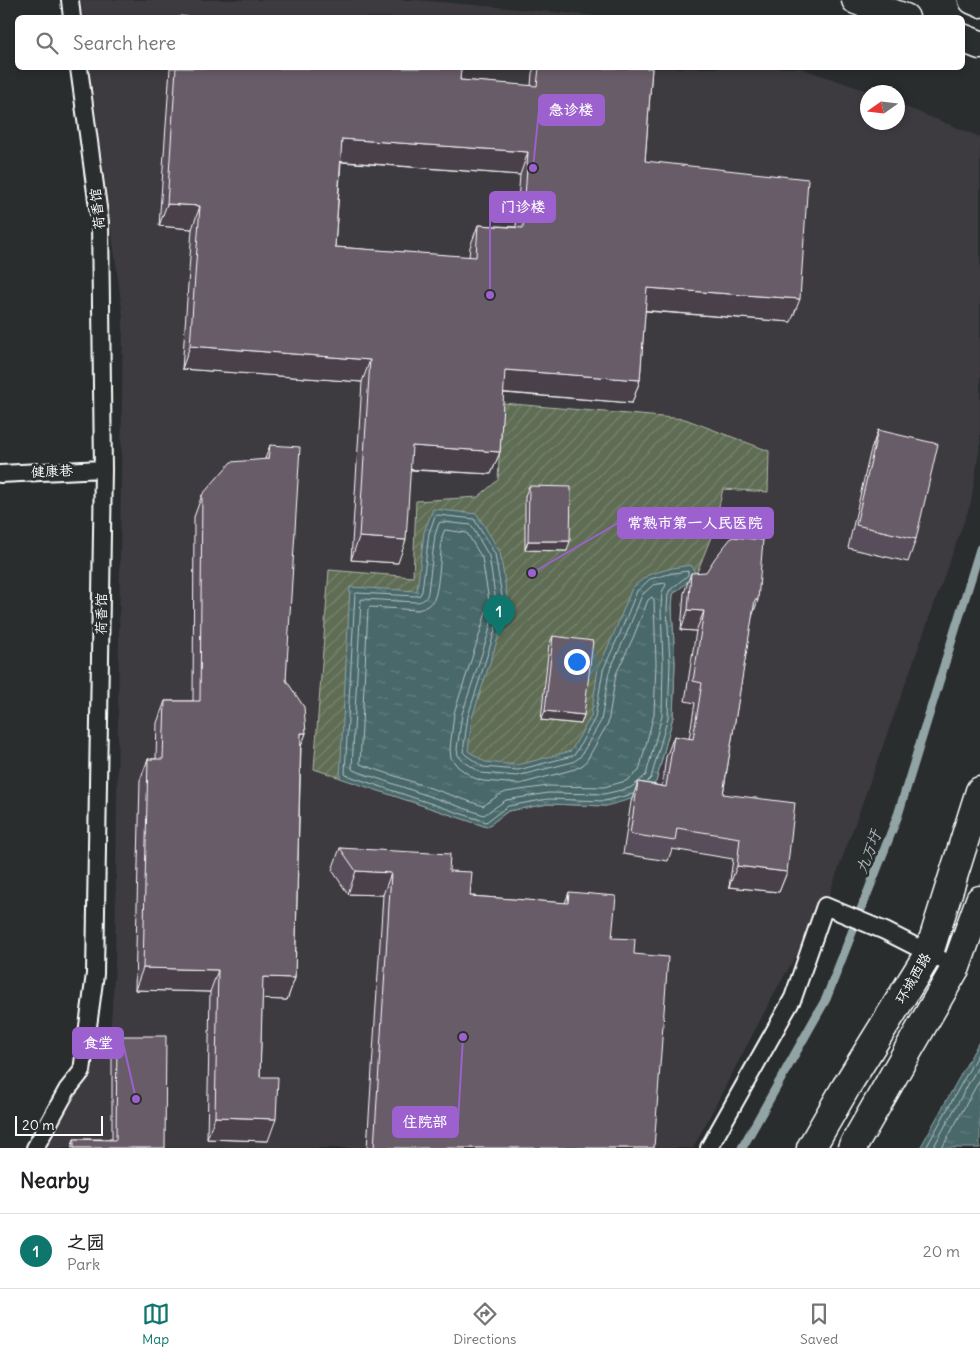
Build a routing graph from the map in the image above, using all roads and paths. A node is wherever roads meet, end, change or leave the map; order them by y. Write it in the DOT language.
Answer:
graph roads {
  1 [pos="70,0"];
  2 [pos="856,0"];
  3 [pos="973,0"];
  4 [pos="980,2"];
  5 [pos="72,15"];
  6 [pos="897,15"];
  7 [pos="965,39"];
  8 [pos="980,45"];
  9 [pos="79,70"];
  10 [pos="103,469"];
  11 [pos="0,474"];
  12 [pos="980,791"];
  13 [pos="980,900"];
  14 [pos="929,953"];
  15 [pos="956,967"];
  16 [pos="35,1148"];
  17 [pos="709,1148"];
  18 [pos="811,1148"];
  19 [pos="852,1148"];
  1 -- 5 [label="lane"];
  2 -- 6 [label="main road"];
  3 -- 4 [label="main road"];
  7 -- 8 [label="main road"];
  9 -- 10 [label="lane, 荷香馆"];
  10 -- 11 [label="lane, 健康巷"];
  10 -- 16 [label="lane, 荷香馆"];
  12 -- 14 [label="main road, 环城西路"];
  13 -- 15 [label="main road"];
  14 -- 15 [label="lane"];
  14 -- 17 [label="lane"];
  14 -- 18 [label="main road, 环城西路"];
  15 -- 19 [label="main road"];
}
